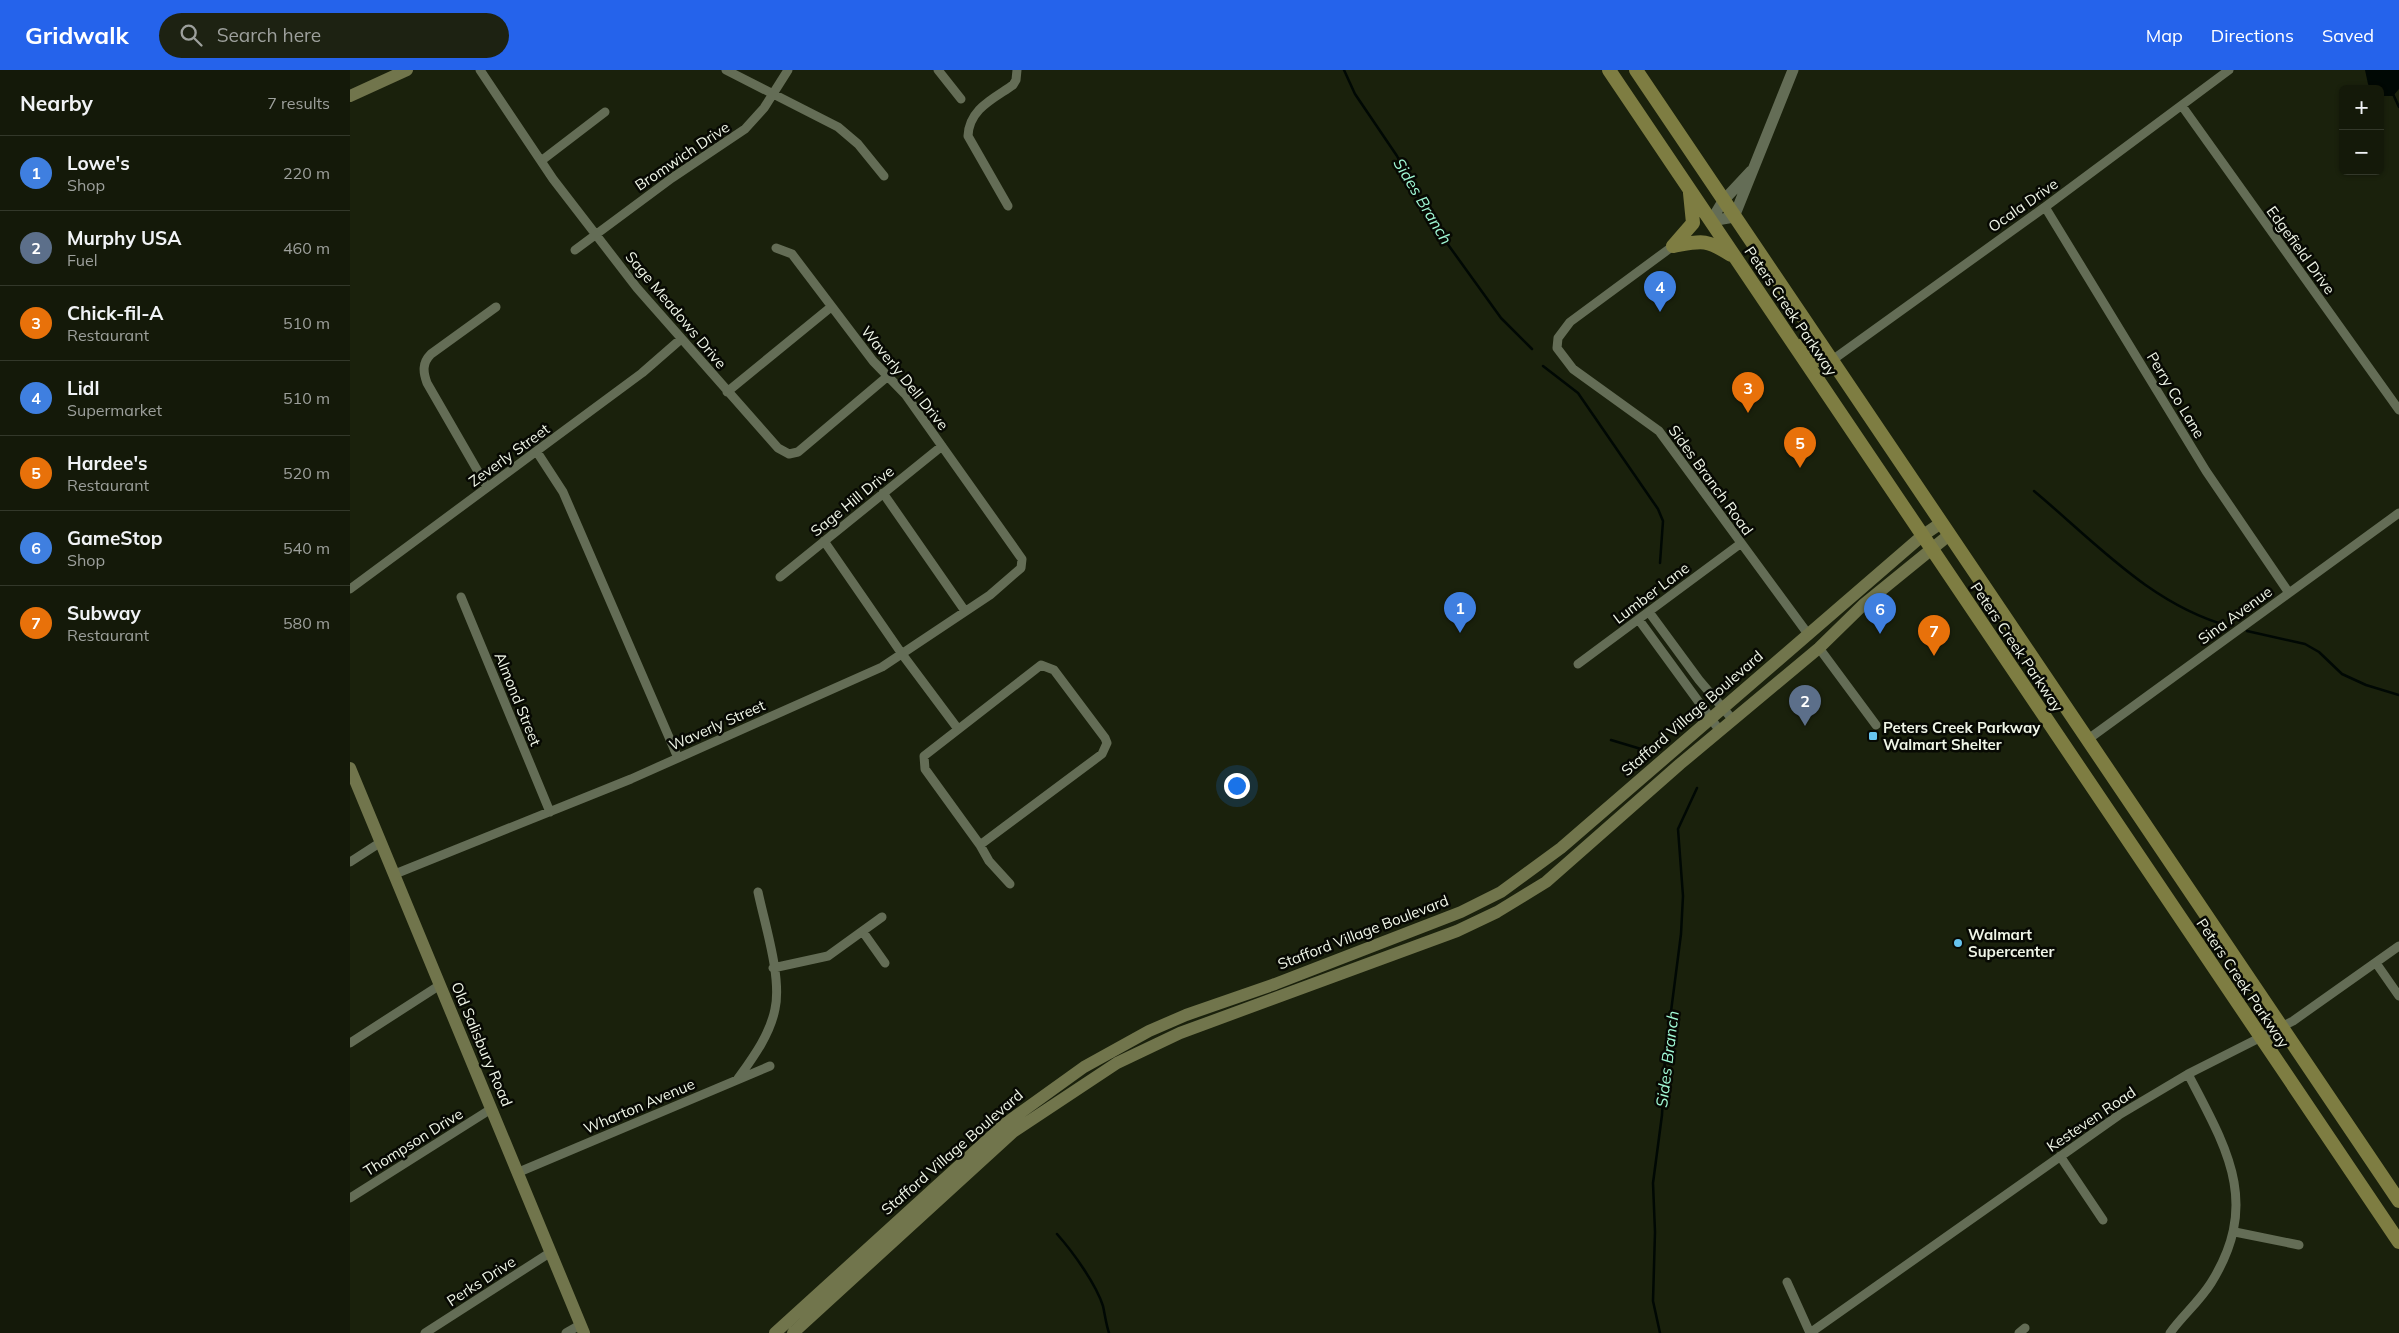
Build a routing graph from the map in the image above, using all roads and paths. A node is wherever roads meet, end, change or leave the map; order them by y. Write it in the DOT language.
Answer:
graph roads {
  1 [pos="407,70"];
  2 [pos="480,70"];
  3 [pos="726,70"];
  4 [pos="788,70"];
  5 [pos="938,70"];
  6 [pos="1017,70"];
  7 [pos="1609,70"];
  8 [pos="1636,70"];
  9 [pos="1792,70"];
  10 [pos="2229,70"];
  11 [pos="773,94"];
  12 [pos="350,96"];
  13 [pos="961,99"];
  14 [pos="2182,106"];
  15 [pos="605,112"];
  16 [pos="541,161"];
  17 [pos="1755,166"];
  18 [pos="884,176"];
  19 [pos="1690,190"];
  20 [pos="1724,201"];
  21 [pos="1008,206"];
  22 [pos="2045,207"];
  23 [pos="1734,217"];
  24 [pos="1711,222"];
  25 [pos="596,235"];
  26 [pos="1673,246"];
  27 [pos="776,248"];
  28 [pos="575,250"];
  29 [pos="1735,257"];
  30 [pos="1758,291"];
  31 [pos="831,306"];
  32 [pos="496,307"];
  33 [pos="681,339"];
  34 [pos="1831,361"];
  35 [pos="888,376"];
  36 [pos="727,392"];
  37 [pos="2399,410"];
  38 [pos="942,446"];
  39 [pos="537,452"];
  40 [pos="487,487"];
  41 [pos="883,494"];
  42 [pos="2399,513"];
  43 [pos="1941,523"];
  44 [pos="1949,535"];
  45 [pos="1922,536"];
  46 [pos="824,541"];
  47 [pos="1740,544"];
  48 [pos="1930,548"];
  49 [pos="1022,559"];
  50 [pos="780,577"];
  51 [pos="350,589"];
  52 [pos="2289,593"];
  53 [pos="461,597"];
  54 [pos="966,611"];
  55 [pos="1649,612"];
  56 [pos="1639,620"];
  57 [pos="1808,634"];
  58 [pos="1819,648"];
  59 [pos="902,654"];
  60 [pos="1685,661"];
  61 [pos="1578,664"];
  62 [pos="1673,669"];
  63 [pos="1723,708"];
  64 [pos="1709,718"];
  65 [pos="1733,720"];
  66 [pos="1876,724"];
  67 [pos="958,729"];
  68 [pos="1720,731"];
  69 [pos="2087,740"];
  70 [pos="678,758"];
  71 [pos="350,768"];
  72 [pos="550,812"];
  73 [pos="381,842"];
  74 [pos="980,845"];
  75 [pos="350,862"];
  76 [pos="395,874"];
  77 [pos="1010,884"];
  78 [pos="758,892"];
  79 [pos="882,918"];
  80 [pos="862,932"];
  81 [pos="2399,946"];
  82 [pos="885,963"];
  83 [pos="2376,963"];
  84 [pos="773,968"];
  85 [pos="440,986"];
  86 [pos="2399,996"];
  87 [pos="2282,1028"];
  88 [pos="2261,1039"];
  89 [pos="350,1043"];
  90 [pos="770,1066"];
  91 [pos="2188,1074"];
  92 [pos="737,1080"];
  93 [pos="491,1109"];
  94 [pos="2060,1156"];
  95 [pos="519,1172"];
  96 [pos="350,1198"];
  97 [pos="2399,1201"];
  98 [pos="2104,1220"];
  99 [pos="2235,1232"];
  100 [pos="2399,1242"];
  101 [pos="2298,1245"];
  102 [pos="551,1252"];
  103 [pos="1787,1282"];
  104 [pos="582,1329"];
  105 [pos="425,1333"];
  106 [pos="566,1333"];
  107 [pos="775,1333"];
  108 [pos="794,1333"];
  109 [pos="1810,1333"];
  110 [pos="2170,1333"];
  1 -- 12 [label="main road"];
  2 -- 16 [label="street, Sage Meadows Drive"];
  3 -- 11 [label="street"];
  4 -- 11 [label="street, Bromwich Drive"];
  5 -- 13 [label="street"];
  6 -- 21 [label="street"];
  7 -- 19 [label="main road, Peters Creek Parkway"];
  8 -- 20 [label="main road, Peters Creek Parkway"];
  9 -- 17 [label="street"];
  10 -- 14 [label="street, Ocala Drive"];
  11 -- 18 [label="street"];
  11 -- 25 [label="street, Bromwich Drive"];
  14 -- 22 [label="street, Ocala Drive"];
  14 -- 37 [label="street, Edgefield Drive"];
  15 -- 16 [label="street"];
  16 -- 25 [label="street, Sage Meadows Drive"];
  17 -- 20 [label="street"];
  17 -- 23 [label="street"];
  19 -- 24 [label="main road, Peters Creek Parkway"];
  19 -- 26 [label="main road"];
  20 -- 23 [label="main road, Peters Creek Parkway"];
  20 -- 24 [label="street"];
  22 -- 34 [label="street, Ocala Drive"];
  22 -- 52 [label="street, Perry Co Lane"];
  23 -- 24 [label="street"];
  23 -- 34 [label="main road, Peters Creek Parkway"];
  24 -- 29 [label="main road, Peters Creek Parkway"];
  25 -- 28 [label="street, Bromwich Drive"];
  25 -- 33 [label="street, Sage Meadows Drive"];
  26 -- 29 [label="main road"];
  26 -- 47 [label="street, Sides Branch Road"];
  27 -- 31 [label="street, Waverly Dell Drive"];
  29 -- 30 [label="main road, Peters Creek Parkway"];
  30 -- 34 [label="main road"];
  30 -- 45 [label="main road, Peters Creek Parkway"];
  31 -- 35 [label="street, Waverly Dell Drive"];
  31 -- 36 [label="street"];
  32 -- 40 [label="street"];
  33 -- 36 [label="street, Sage Meadows Drive"];
  33 -- 39 [label="street, Zeverly Street"];
  34 -- 43 [label="main road, Peters Creek Parkway"];
  35 -- 36 [label="street, Sage Meadows Drive"];
  35 -- 38 [label="street, Waverly Dell Drive"];
  38 -- 41 [label="street, Sage Hill Drive"];
  38 -- 49 [label="street, Waverly Dell Drive"];
  39 -- 40 [label="street, Zeverly Street"];
  39 -- 70 [label="street"];
  40 -- 51 [label="street, Zeverly Street"];
  41 -- 46 [label="street, Sage Hill Drive"];
  41 -- 54 [label="street"];
  42 -- 52 [label="street, Sina Avenue"];
  43 -- 44 [label="main road, Peters Creek Parkway"];
  43 -- 45 [label="main road, Stafford Village Boulevard"];
  44 -- 48 [label="main road, Stafford Village Boulevard"];
  44 -- 69 [label="main road, Peters Creek Parkway"];
  45 -- 48 [label="main road, Peters Creek Parkway"];
  45 -- 57 [label="main road, Stafford Village Boulevard"];
  46 -- 50 [label="street, Sage Hill Drive"];
  46 -- 59 [label="street"];
  47 -- 55 [label="street, Lumber Lane"];
  47 -- 57 [label="street, Sides Branch Road"];
  48 -- 58 [label="main road, Stafford Village Boulevard"];
  48 -- 88 [label="main road, Peters Creek Parkway"];
  49 -- 54 [label="street, Waverly Street"];
  52 -- 69 [label="street, Sina Avenue"];
  53 -- 72 [label="street, Almond Street"];
  54 -- 59 [label="street, Waverly Street"];
  55 -- 56 [label="street, Lumber Lane"];
  55 -- 60 [label="street"];
  56 -- 61 [label="street, Lumber Lane"];
  56 -- 62 [label="street"];
  57 -- 63 [label="main road, Stafford Village Boulevard"];
  58 -- 65 [label="main road, Stafford Village Boulevard"];
  58 -- 66 [label="street"];
  59 -- 67 [label="street"];
  59 -- 70 [label="street, Waverly Street"];
  60 -- 62 [label="street"];
  60 -- 63 [label="street"];
  62 -- 64 [label="street"];
  63 -- 64 [label="main road, Stafford Village Boulevard"];
  63 -- 65 [label="street"];
  64 -- 68 [label="street"];
  64 -- 107 [label="main road, Stafford Village Boulevard"];
  65 -- 68 [label="main road, Stafford Village Boulevard"];
  67 -- 74 [label="street"];
  67 -- 74 [label="street"];
  68 -- 108 [label="main road, Stafford Village Boulevard"];
  69 -- 87 [label="main road, Peters Creek Parkway"];
  70 -- 72 [label="street, Waverly Street"];
  71 -- 73 [label="main road, Old Salisbury Road"];
  72 -- 76 [label="street, Waverly Street"];
  73 -- 75 [label="street"];
  73 -- 76 [label="main road, Old Salisbury Road"];
  74 -- 77 [label="street"];
  76 -- 85 [label="main road, Old Salisbury Road"];
  78 -- 84 [label="street"];
  79 -- 80 [label="street"];
  80 -- 82 [label="street"];
  80 -- 84 [label="street"];
  81 -- 83 [label="street, Kesteven Road"];
  83 -- 86 [label="street"];
  83 -- 87 [label="street, Kesteven Road"];
  84 -- 92 [label="street"];
  85 -- 89 [label="street"];
  85 -- 93 [label="main road, Old Salisbury Road"];
  87 -- 88 [label="street, Kesteven Road"];
  87 -- 97 [label="main road, Peters Creek Parkway"];
  88 -- 91 [label="street, Kesteven Road"];
  88 -- 100 [label="main road, Peters Creek Parkway"];
  90 -- 92 [label="street, Wharton Avenue"];
  91 -- 94 [label="street, Kesteven Road"];
  91 -- 99 [label="street"];
  92 -- 95 [label="street, Wharton Avenue"];
  93 -- 95 [label="main road, Old Salisbury Road"];
  93 -- 96 [label="street, Thompson Drive"];
  94 -- 98 [label="street"];
  94 -- 109 [label="street, Kesteven Road"];
  95 -- 102 [label="main road, Old Salisbury Road"];
  99 -- 101 [label="street"];
  99 -- 110 [label="street"];
  102 -- 104 [label="main road, Old Salisbury Road"];
  102 -- 105 [label="street, Perks Drive"];
  103 -- 109 [label="street"];
  104 -- 106 [label="street"];
}
